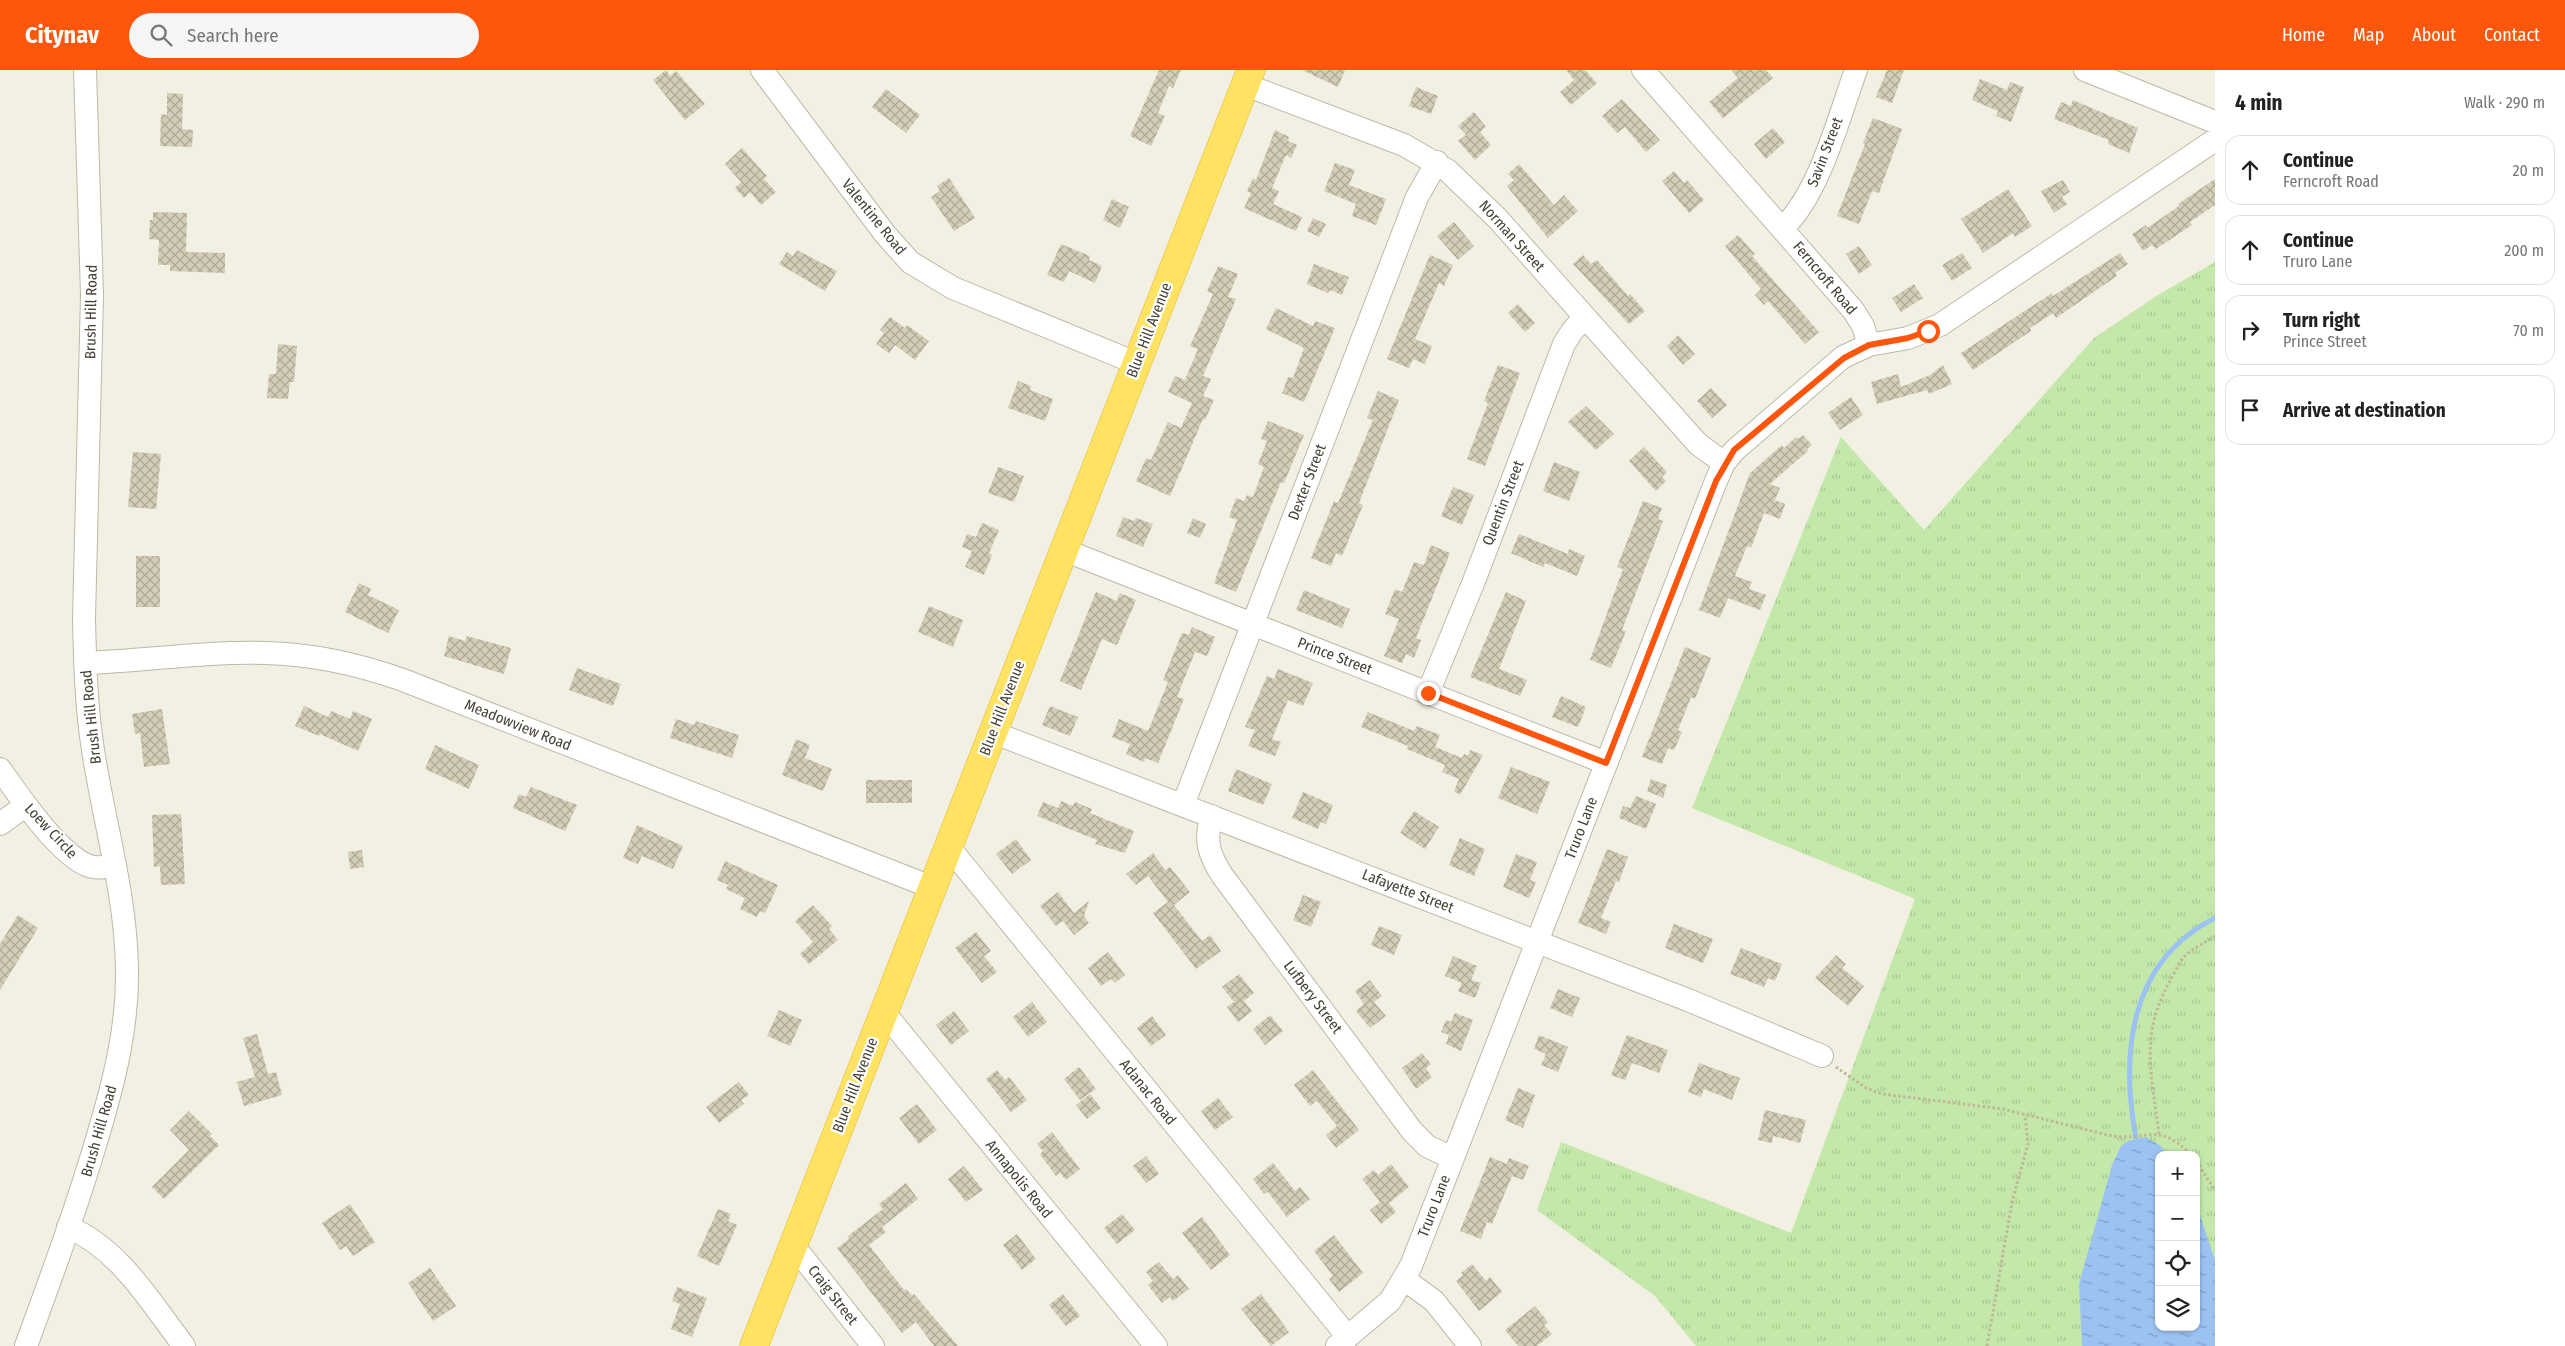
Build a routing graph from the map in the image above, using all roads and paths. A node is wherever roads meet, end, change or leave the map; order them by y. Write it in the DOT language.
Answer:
graph roads {
  1 [pos="85,70"];
  2 [pos="762,70"];
  3 [pos="1643,70"];
  4 [pos="1856,70"];
  5 [pos="2085,70"];
  6 [pos="1249,77"];
  7 [pos="2215,122"];
  8 [pos="2215,140"];
  9 [pos="1437,162"];
  10 [pos="1782,228"];
  11 [pos="1585,318"];
  12 [pos="1869,345"];
  13 [pos="1136,363"];
  14 [pos="1724,464"];
  15 [pos="1064,550"];
  16 [pos="1252,624"];
  17 [pos="85,662"];
  18 [pos="1428,693"];
  19 [pos="992,732"];
  20 [pos="1606,763"];
  21 [pos="0,769"];
  22 [pos="26,804"];
  23 [pos="1183,804"];
  24 [pos="1212,816"];
  25 [pos="0,824"];
  26 [pos="948,846"];
  27 [pos="115,865"];
  28 [pos="931,887"];
  29 [pos="2215,936"];
  30 [pos="1537,941"];
  31 [pos="883,1011"];
  32 [pos="1822,1056"];
  33 [pos="2025,1115"];
  34 [pos="2159,1134"];
  35 [pos="2187,1151"];
  36 [pos="1452,1158"];
  37 [pos="2200,1167"];
  38 [pos="2215,1190"];
  39 [pos="68,1227"];
  40 [pos="793,1245"];
  41 [pos="1404,1279"];
  42 [pos="1342,1342"];
  43 [pos="26,1346"];
  44 [pos="184,1346"];
  45 [pos="754,1346"];
  46 [pos="873,1346"];
  47 [pos="1156,1346"];
  48 [pos="1470,1346"];
  49 [pos="1987,1346"];
  1 -- 17 [label="street, Brush Hill Road"];
  2 -- 13 [label="street, Valentine Road"];
  3 -- 10 [label="street, Ferncroft Road"];
  4 -- 10 [label="street, Savin Street"];
  5 -- 7 [label="street"];
  6 -- 9 [label="street, Norman Street"];
  6 -- 13 [label="highway, Blue Hill Avenue"];
  8 -- 12 [label="street"];
  9 -- 11 [label="street, Norman Street"];
  9 -- 16 [label="street, Dexter Street"];
  10 -- 12 [label="street, Ferncroft Road"];
  11 -- 14 [label="street, Norman Street"];
  11 -- 18 [label="street, Quentin Street"];
  12 -- 14 [label="street, Truro Lane"];
  13 -- 15 [label="highway, Blue Hill Avenue"];
  14 -- 20 [label="street, Truro Lane"];
  15 -- 16 [label="street, Prince Street"];
  15 -- 19 [label="highway, Blue Hill Avenue"];
  16 -- 18 [label="street, Prince Street"];
  16 -- 23 [label="street, Dexter Street"];
  17 -- 27 [label="street, Brush Hill Road"];
  17 -- 28 [label="street, Meadowview Road"];
  18 -- 20 [label="street, Prince Street"];
  19 -- 23 [label="street, Lafayette Street"];
  19 -- 26 [label="highway, Blue Hill Avenue"];
  20 -- 30 [label="street, Truro Lane"];
  21 -- 22 [label="street, Loew Circle"];
  22 -- 25 [label="street"];
  22 -- 27 [label="street, Loew Circle"];
  23 -- 24 [label="street, Lafayette Street"];
  24 -- 30 [label="street, Lafayette Street"];
  24 -- 36 [label="street, Lufbery Street"];
  26 -- 28 [label="highway, Blue Hill Avenue"];
  26 -- 42 [label="street, Adanac Road"];
  27 -- 39 [label="street, Brush Hill Road"];
  28 -- 31 [label="highway, Blue Hill Avenue"];
  29 -- 34 [label="path"];
  30 -- 32 [label="street, Lafayette Street"];
  30 -- 36 [label="street, Truro Lane"];
  31 -- 40 [label="highway, Blue Hill Avenue"];
  31 -- 47 [label="street, Annapolis Road"];
  32 -- 33 [label="path"];
  33 -- 34 [label="path"];
  33 -- 49 [label="path"];
  34 -- 35 [label="path"];
  36 -- 41 [label="street, Truro Lane"];
  37 -- 38 [label="path"];
  39 -- 43 [label="street, Brush Hill Road"];
  39 -- 44 [label="street"];
  40 -- 45 [label="highway, Blue Hill Avenue"];
  40 -- 46 [label="street, Craig Street"];
  41 -- 42 [label="street, Truro Lane"];
  41 -- 48 [label="street"];
}
